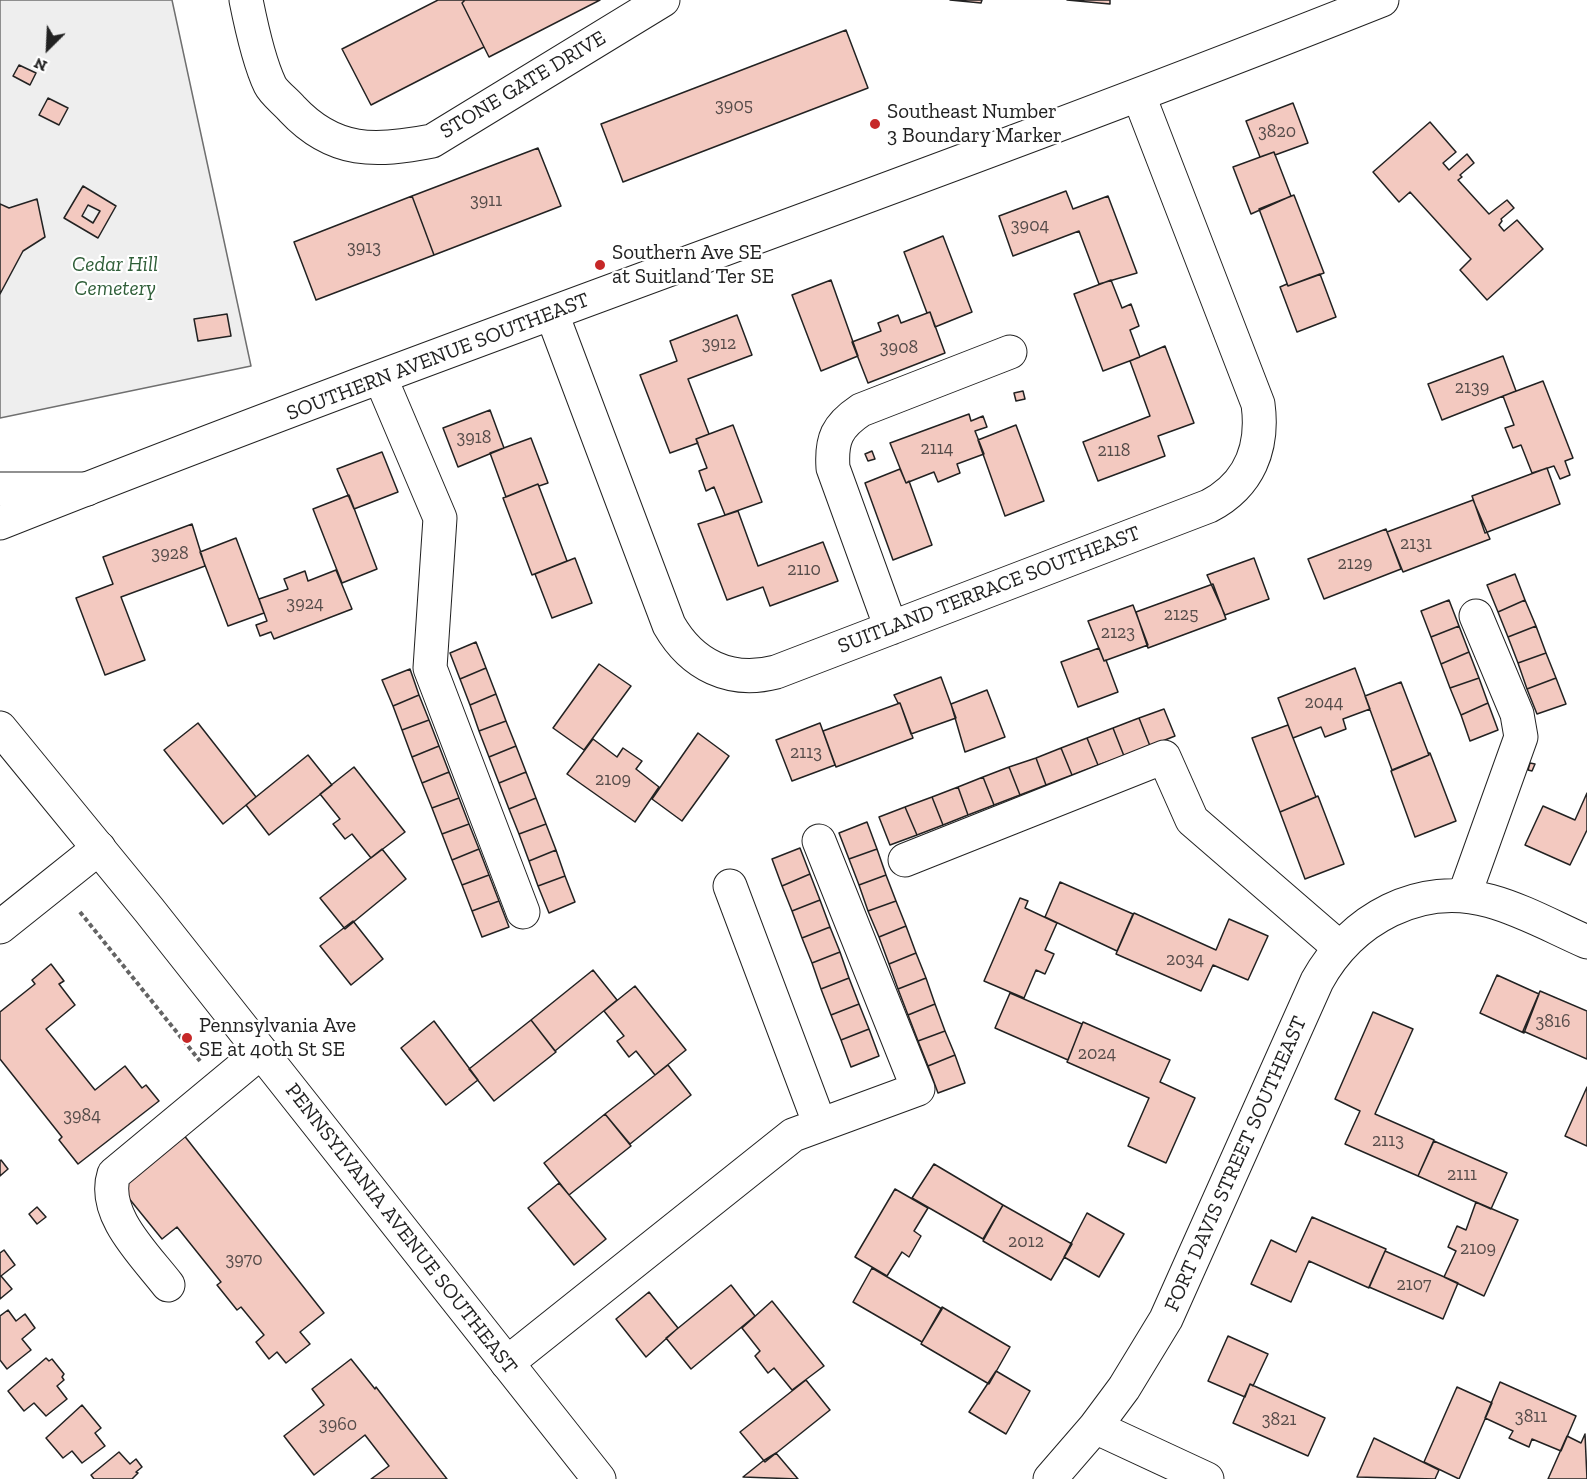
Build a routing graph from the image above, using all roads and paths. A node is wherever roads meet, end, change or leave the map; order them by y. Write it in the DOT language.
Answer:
graph roads {
  1 [pos="246,0"];
  2 [pos="663,0"];
  3 [pos="1382,0"];
  4 [pos="1139,96"];
  5 [pos="552,314"];
  6 [pos="1010,352"];
  7 [pos="381,378"];
  8 [pos="0,489"];
  9 [pos="87,489"];
  10 [pos="0,523"];
  11 [pos="1476,616"];
  12 [pos="891,628"];
  13 [pos="0,728"];
  14 [pos="819,840"];
  15 [pos="99,848"];
  16 [pos="905,860"];
  17 [pos="730,885"];
  18 [pos="1458,896"];
  19 [pos="80,912"];
  20 [pos="523,912"];
  21 [pos="0,927"];
  22 [pos="1587,942"];
  23 [pos="1340,948"];
  24 [pos="261,1052"];
  25 [pos="203,1065"];
  26 [pos="820,1125"];
  27 [pos="168,1285"];
  28 [pos="507,1363"];
  29 [pos="1095,1428"];
  30 [pos="598,1479"];
  31 [pos="1050,1479"];
  32 [pos="1207,1479"];
  1 -- 2 [label="main road, STONE GATE DRIVE"];
  3 -- 4 [label="main road, SOUTHERN AVENUE SOUTHEAST"];
  4 -- 5 [label="main road, SOUTHERN AVENUE SOUTHEAST"];
  4 -- 12 [label="main road, SUITLAND TERRACE SOUTHEAST"];
  5 -- 7 [label="main road, SOUTHERN AVENUE SOUTHEAST"];
  5 -- 12 [label="main road, SUITLAND TERRACE SOUTHEAST"];
  6 -- 12 [label="main road"];
  7 -- 9 [label="main road, SOUTHERN AVENUE SOUTHEAST"];
  7 -- 20 [label="main road"];
  8 -- 9 [label="main road"];
  9 -- 10 [label="main road, SOUTHERN AVENUE SOUTHEAST"];
  11 -- 18 [label="main road"];
  13 -- 15 [label="main road, PENNSYLVANIA AVENUE SOUTHEAST"];
  14 -- 26 [label="main road"];
  15 -- 21 [label="main road"];
  15 -- 24 [label="main road, PENNSYLVANIA AVENUE SOUTHEAST"];
  16 -- 23 [label="main road"];
  17 -- 26 [label="main road"];
  18 -- 22 [label="main road, FORT DAVIS STREET SOUTHEAST"];
  18 -- 23 [label="main road, FORT DAVIS STREET SOUTHEAST"];
  19 -- 25 [label="path"];
  23 -- 29 [label="main road, FORT DAVIS STREET SOUTHEAST"];
  24 -- 27 [label="main road"];
  24 -- 28 [label="main road, PENNSYLVANIA AVENUE SOUTHEAST"];
  26 -- 28 [label="main road"];
  28 -- 30 [label="main road, PENNSYLVANIA AVENUE SOUTHEAST"];
  29 -- 31 [label="main road, FORT DAVIS STREET SOUTHEAST"];
  29 -- 32 [label="main road"];
}
